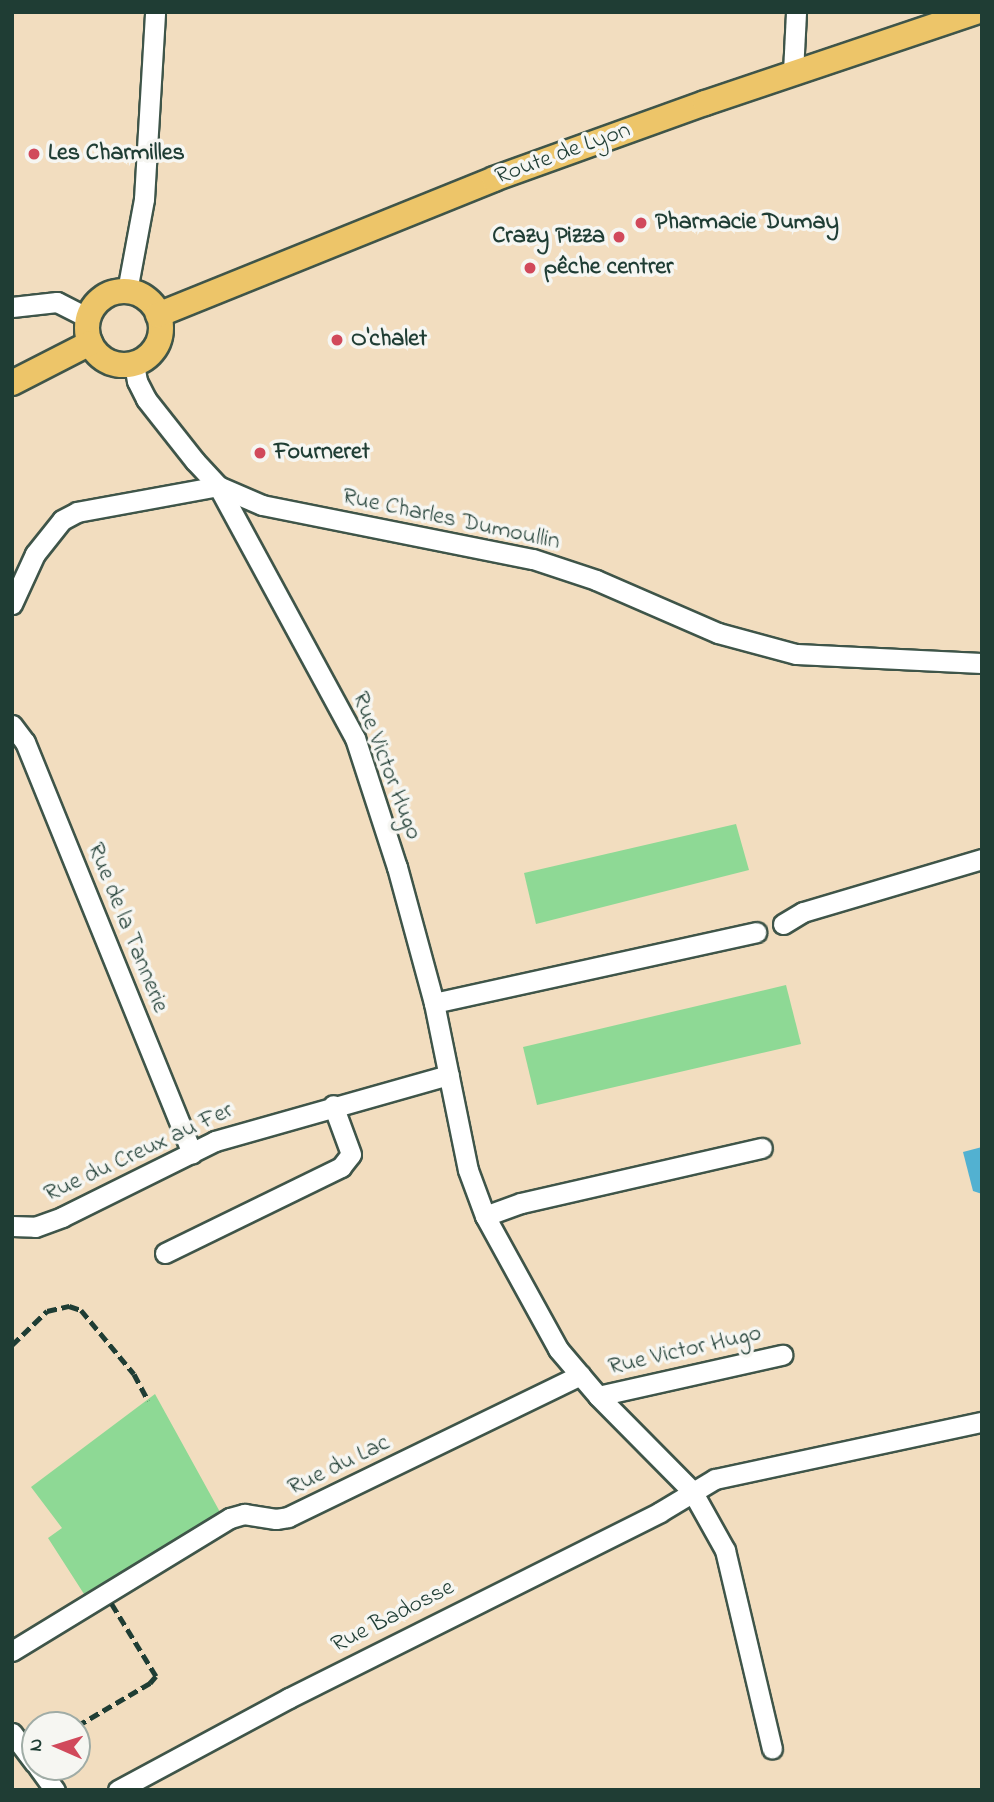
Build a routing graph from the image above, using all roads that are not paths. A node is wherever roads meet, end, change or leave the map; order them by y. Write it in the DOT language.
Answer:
graph roads {
  1 [pos="155,12"];
  2 [pos="796,12"];
  3 [pos="975,12"];
  4 [pos="793,72"];
  5 [pos="127,291"];
  6 [pos="12,307"];
  7 [pos="158,315"];
  8 [pos="88,318"];
  9 [pos="90,343"];
  10 [pos="134,364"];
  11 [pos="12,383"];
  12 [pos="218,485"];
  13 [pos="12,604"];
  14 [pos="982,663"];
  15 [pos="12,725"];
  16 [pos="982,859"];
  17 [pos="783,924"];
  18 [pos="756,932"];
  19 [pos="434,1003"];
  20 [pos="449,1075"];
  21 [pos="333,1105"];
  22 [pos="762,1148"];
  23 [pos="192,1153"];
  24 [pos="485,1216"];
  25 [pos="12,1226"];
  26 [pos="165,1253"];
  27 [pos="782,1354"];
  28 [pos="580,1375"];
  29 [pos="598,1396"];
  30 [pos="982,1422"];
  31 [pos="692,1491"];
  32 [pos="12,1651"];
  33 [pos="772,1749"];
  34 [pos="118,1790"];
  1 -- 5 [label="street"];
  2 -- 4 [label="street"];
  3 -- 4 [label="main road, Route de Lyon"];
  4 -- 7 [label="main road, Route de Lyon"];
  5 -- 7 [label="main road"];
  5 -- 8 [label="main road"];
  6 -- 8 [label="street"];
  7 -- 10 [label="main road"];
  8 -- 9 [label="main road"];
  9 -- 10 [label="main road"];
  9 -- 11 [label="main road"];
  10 -- 12 [label="street, Rue Charles Dumoullin"];
  12 -- 13 [label="street"];
  12 -- 14 [label="street, Rue Charles Dumoullin"];
  12 -- 19 [label="street, Rue Victor Hugo"];
  15 -- 23 [label="street, Rue de la Tannerie"];
  16 -- 17 [label="street"];
  18 -- 19 [label="street"];
  19 -- 20 [label="street, Rue Victor Hugo"];
  20 -- 21 [label="street, Rue du Creux au Fer"];
  20 -- 24 [label="street, Rue Victor Hugo"];
  21 -- 23 [label="street, Rue du Creux au Fer"];
  21 -- 26 [label="street"];
  22 -- 24 [label="street"];
  23 -- 25 [label="street, Rue du Creux au Fer"];
  24 -- 28 [label="street, Rue Victor Hugo"];
  27 -- 29 [label="street, Rue Victor Hugo"];
  28 -- 29 [label="street, Rue Victor Hugo"];
  28 -- 32 [label="street, Rue du Lac"];
  29 -- 31 [label="street, Rue Victor Hugo"];
  30 -- 31 [label="street, Rue Badosse"];
  31 -- 33 [label="street, Rue Victor Hugo"];
  31 -- 34 [label="street, Rue Badosse"];
}
